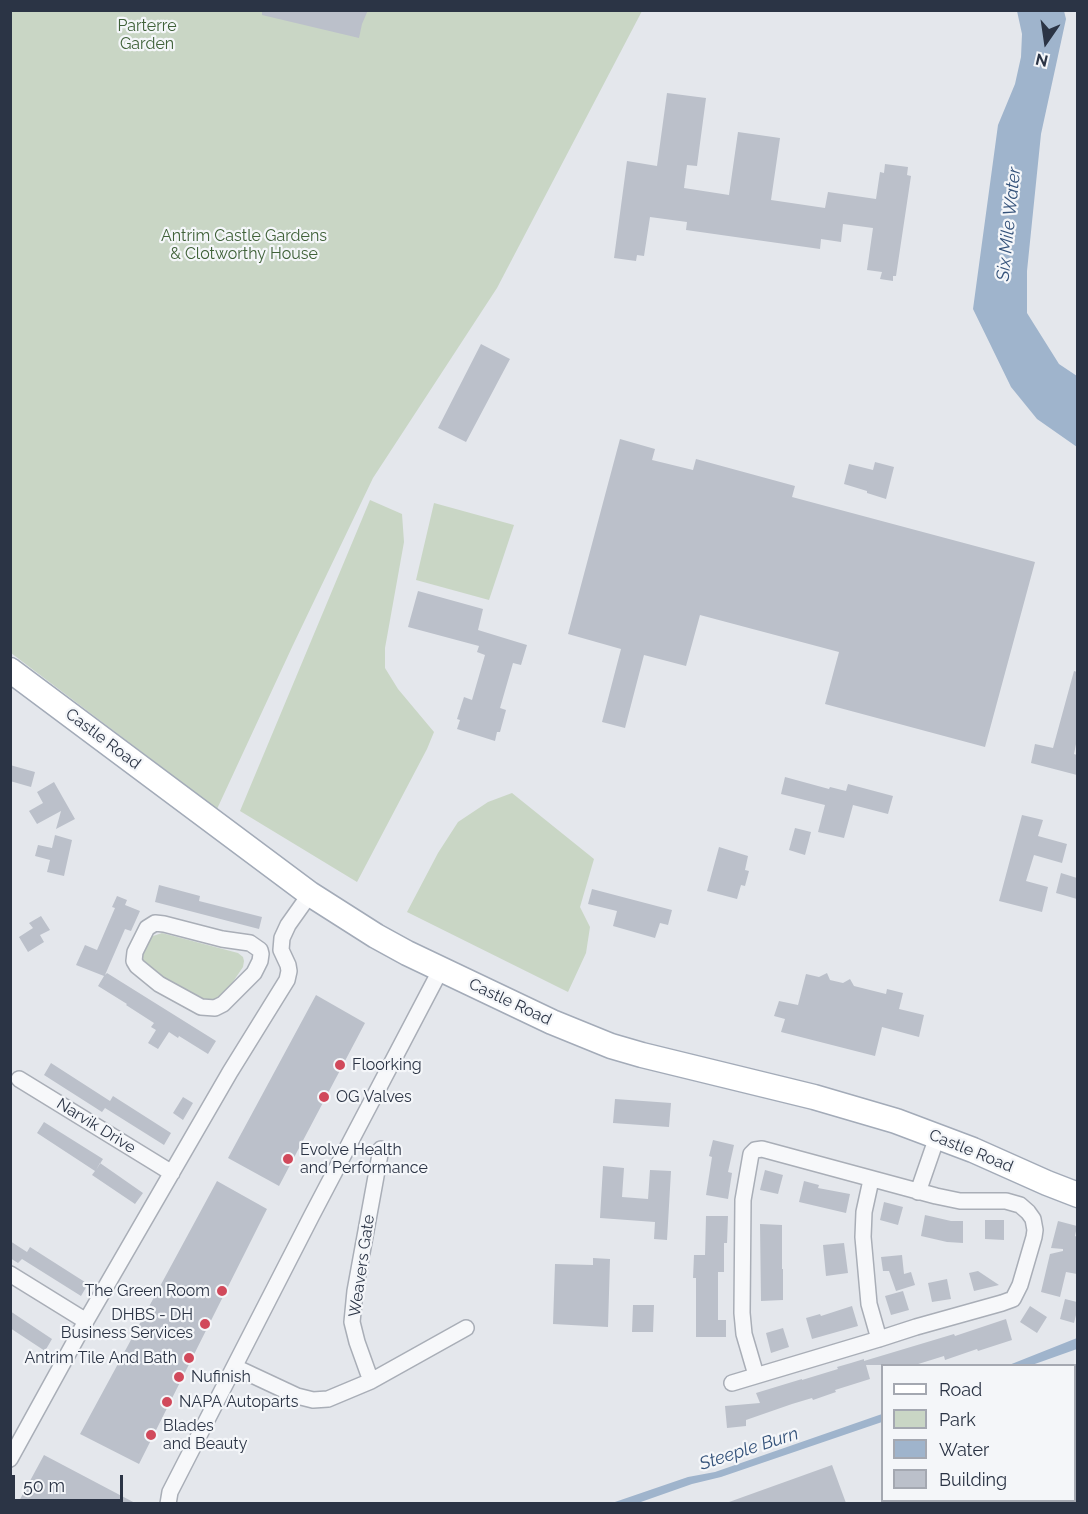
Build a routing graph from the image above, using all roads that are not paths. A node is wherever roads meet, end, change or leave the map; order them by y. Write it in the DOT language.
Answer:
graph roads {
  1 [pos="14,679"];
  2 [pos="310,894"];
  3 [pos="282,953"];
  4 [pos="261,956"];
  5 [pos="441,969"];
  6 [pos="19,1079"];
  7 [pos="937,1137"];
  8 [pos="381,1149"];
  9 [pos="172,1173"];
  10 [pos="871,1180"];
  11 [pos="918,1192"];
  12 [pos="1077,1195"];
  13 [pos="10,1274"];
  14 [pos="86,1321"];
  15 [pos="466,1328"];
  16 [pos="879,1339"];
  17 [pos="235,1367"];
  18 [pos="756,1375"];
  19 [pos="371,1381"];
  20 [pos="732,1383"];
  21 [pos="10,1459"];
  22 [pos="168,1503"];
  1 -- 2 [label="main road, Castle Road"];
  2 -- 3 [label="street"];
  2 -- 5 [label="main road, Castle Road"];
  3 -- 4 [label="street"];
  3 -- 9 [label="street"];
  4 -- 4 [label="street"];
  5 -- 7 [label="main road, Castle Road"];
  5 -- 17 [label="street"];
  6 -- 9 [label="street, Narvik Drive"];
  7 -- 11 [label="street"];
  7 -- 12 [label="main road, Castle Road"];
  8 -- 19 [label="street, Weavers Gate"];
  9 -- 14 [label="street"];
  10 -- 11 [label="street"];
  10 -- 16 [label="street"];
  10 -- 18 [label="street"];
  11 -- 16 [label="street"];
  13 -- 14 [label="street"];
  14 -- 21 [label="street"];
  15 -- 19 [label="street"];
  16 -- 18 [label="street"];
  17 -- 19 [label="street"];
  17 -- 22 [label="street"];
  18 -- 20 [label="street"];
}
